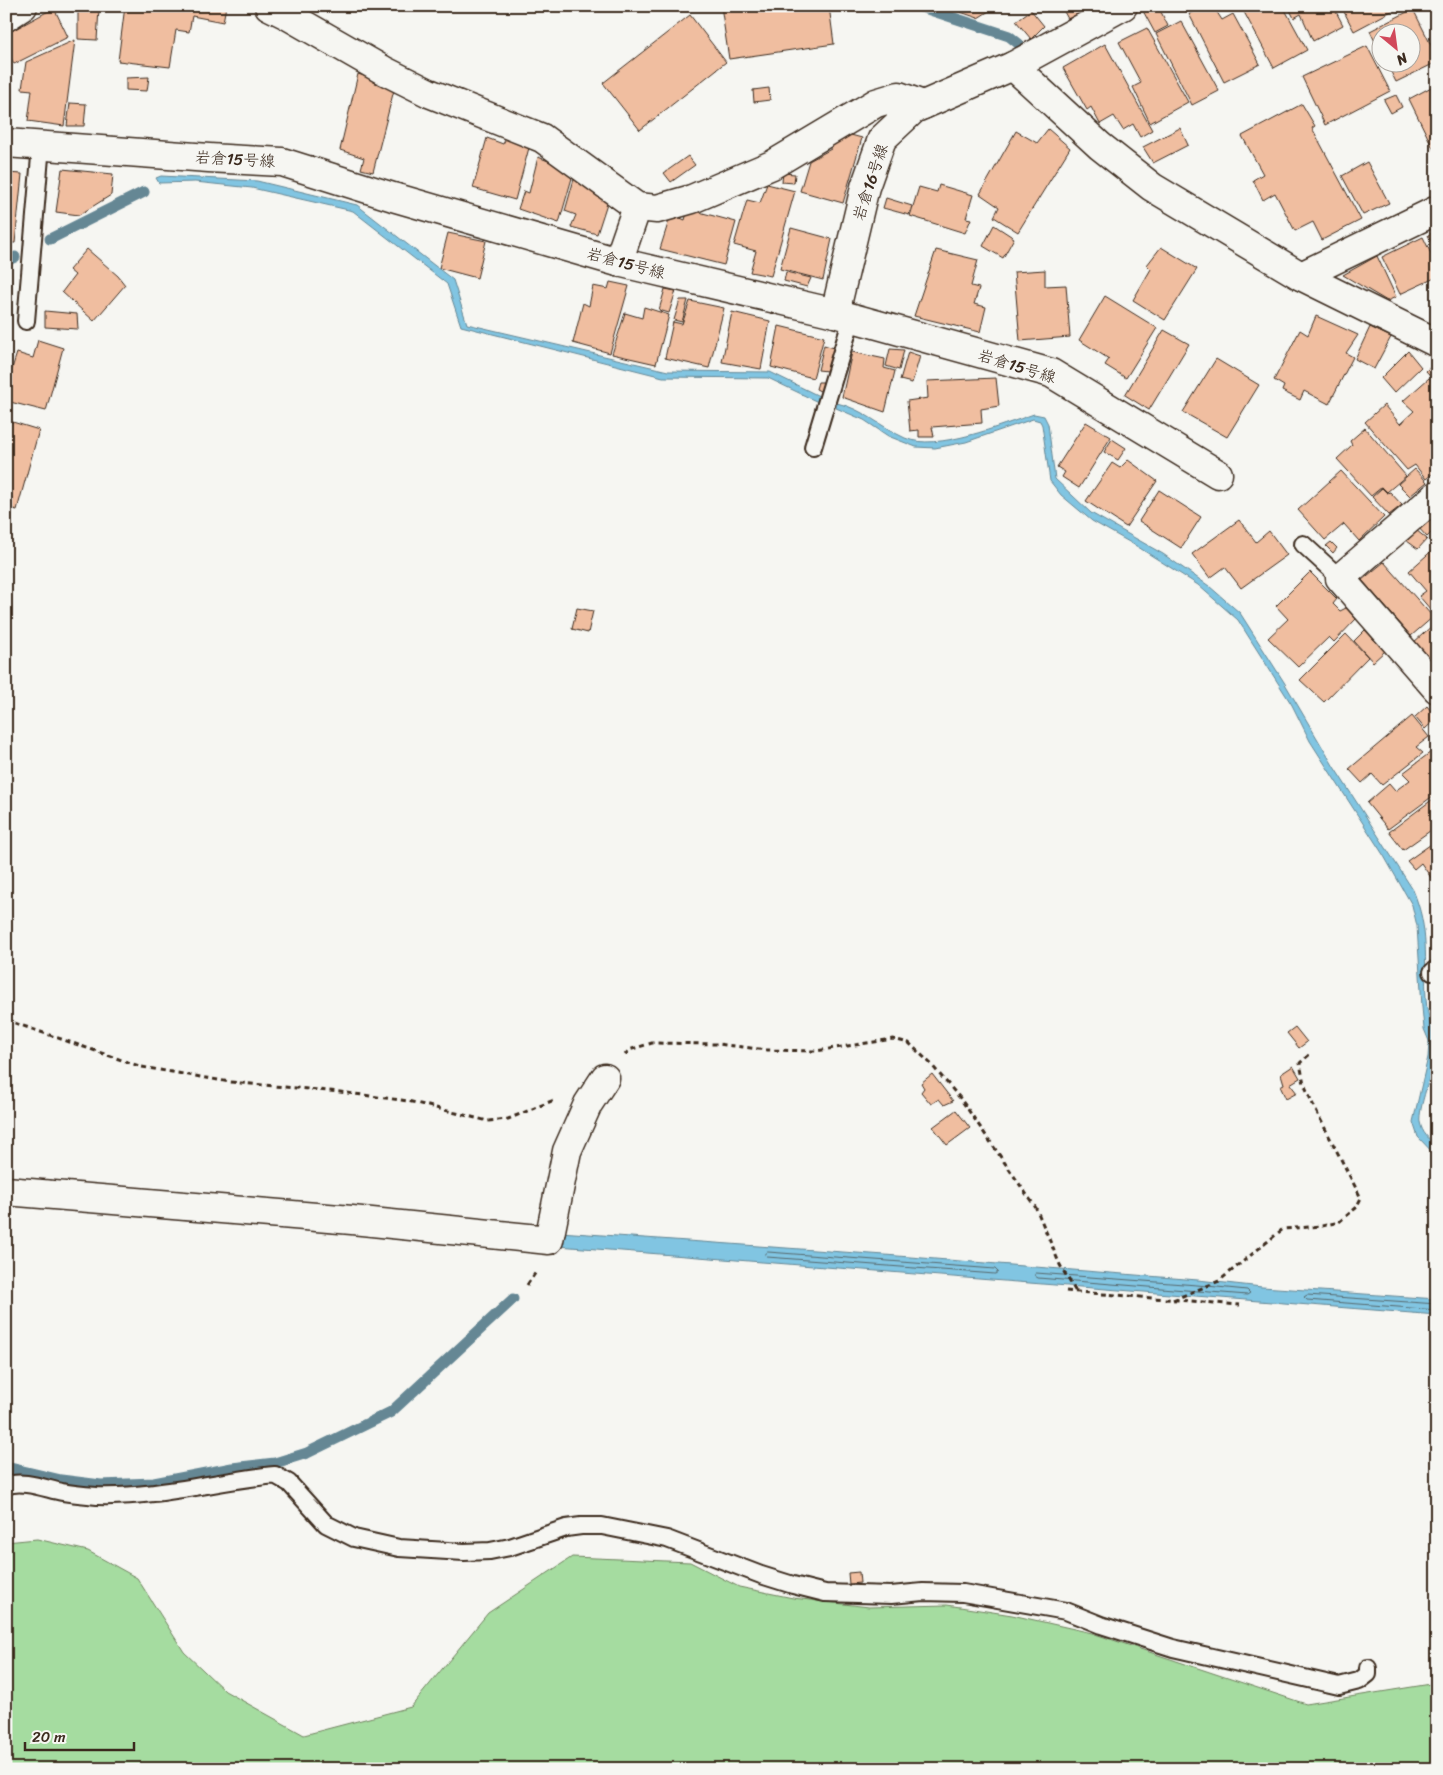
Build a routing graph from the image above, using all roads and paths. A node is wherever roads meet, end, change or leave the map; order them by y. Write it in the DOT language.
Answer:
graph roads {
  1 [pos="23,6"];
  2 [pos="269,6"];
  3 [pos="671,6"];
  4 [pos="1123,6"];
  5 [pos="691,7"];
  6 [pos="6,17"];
  7 [pos="1013,66"];
  8 [pos="923,105"];
  9 [pos="6,143"];
  10 [pos="41,145"];
  11 [pos="637,207"];
  12 [pos="1437,210"];
  13 [pos="618,262"];
  14 [pos="1301,276"];
  15 [pos="843,315"];
  16 [pos="26,321"];
  17 [pos="1437,343"];
  18 [pos="813,447"];
  19 [pos="1218,474"];
  20 [pos="1437,495"];
  21 [pos="1303,544"];
  22 [pos="1340,578"];
  23 [pos="1437,690"];
  24 [pos="6,1020"];
  25 [pos="1310,1054"];
  26 [pos="605,1078"];
  27 [pos="6,1191"];
  28 [pos="1066,1291"];
  29 [pos="1076,1292"];
  30 [pos="1173,1300"];
  31 [pos="1240,1305"];
  32 [pos="6,1486"];
  33 [pos="1368,1668"];
  1 -- 6 [label="street"];
  2 -- 11 [label="street"];
  3 -- 5 [label="path"];
  4 -- 7 [label="street, 岩倉16号線"];
  7 -- 8 [label="street, 岩倉16号線"];
  7 -- 14 [label="street"];
  8 -- 11 [label="street"];
  8 -- 15 [label="street, 岩倉16号線"];
  9 -- 10 [label="street, 岩倉15号線"];
  10 -- 13 [label="street, 岩倉15号線"];
  10 -- 16 [label="lane"];
  11 -- 13 [label="street"];
  12 -- 14 [label="street"];
  13 -- 15 [label="street, 岩倉15号線"];
  14 -- 17 [label="street"];
  15 -- 18 [label="lane"];
  15 -- 19 [label="street, 岩倉15号線"];
  20 -- 22 [label="street"];
  21 -- 22 [label="lane"];
  22 -- 23 [label="street"];
  24 -- 26 [label="path"];
  25 -- 30 [label="path"];
  26 -- 27 [label="street"];
  26 -- 29 [label="path"];
  28 -- 29 [label="path"];
  29 -- 30 [label="path"];
  30 -- 31 [label="path"];
  32 -- 33 [label="lane"];
}
